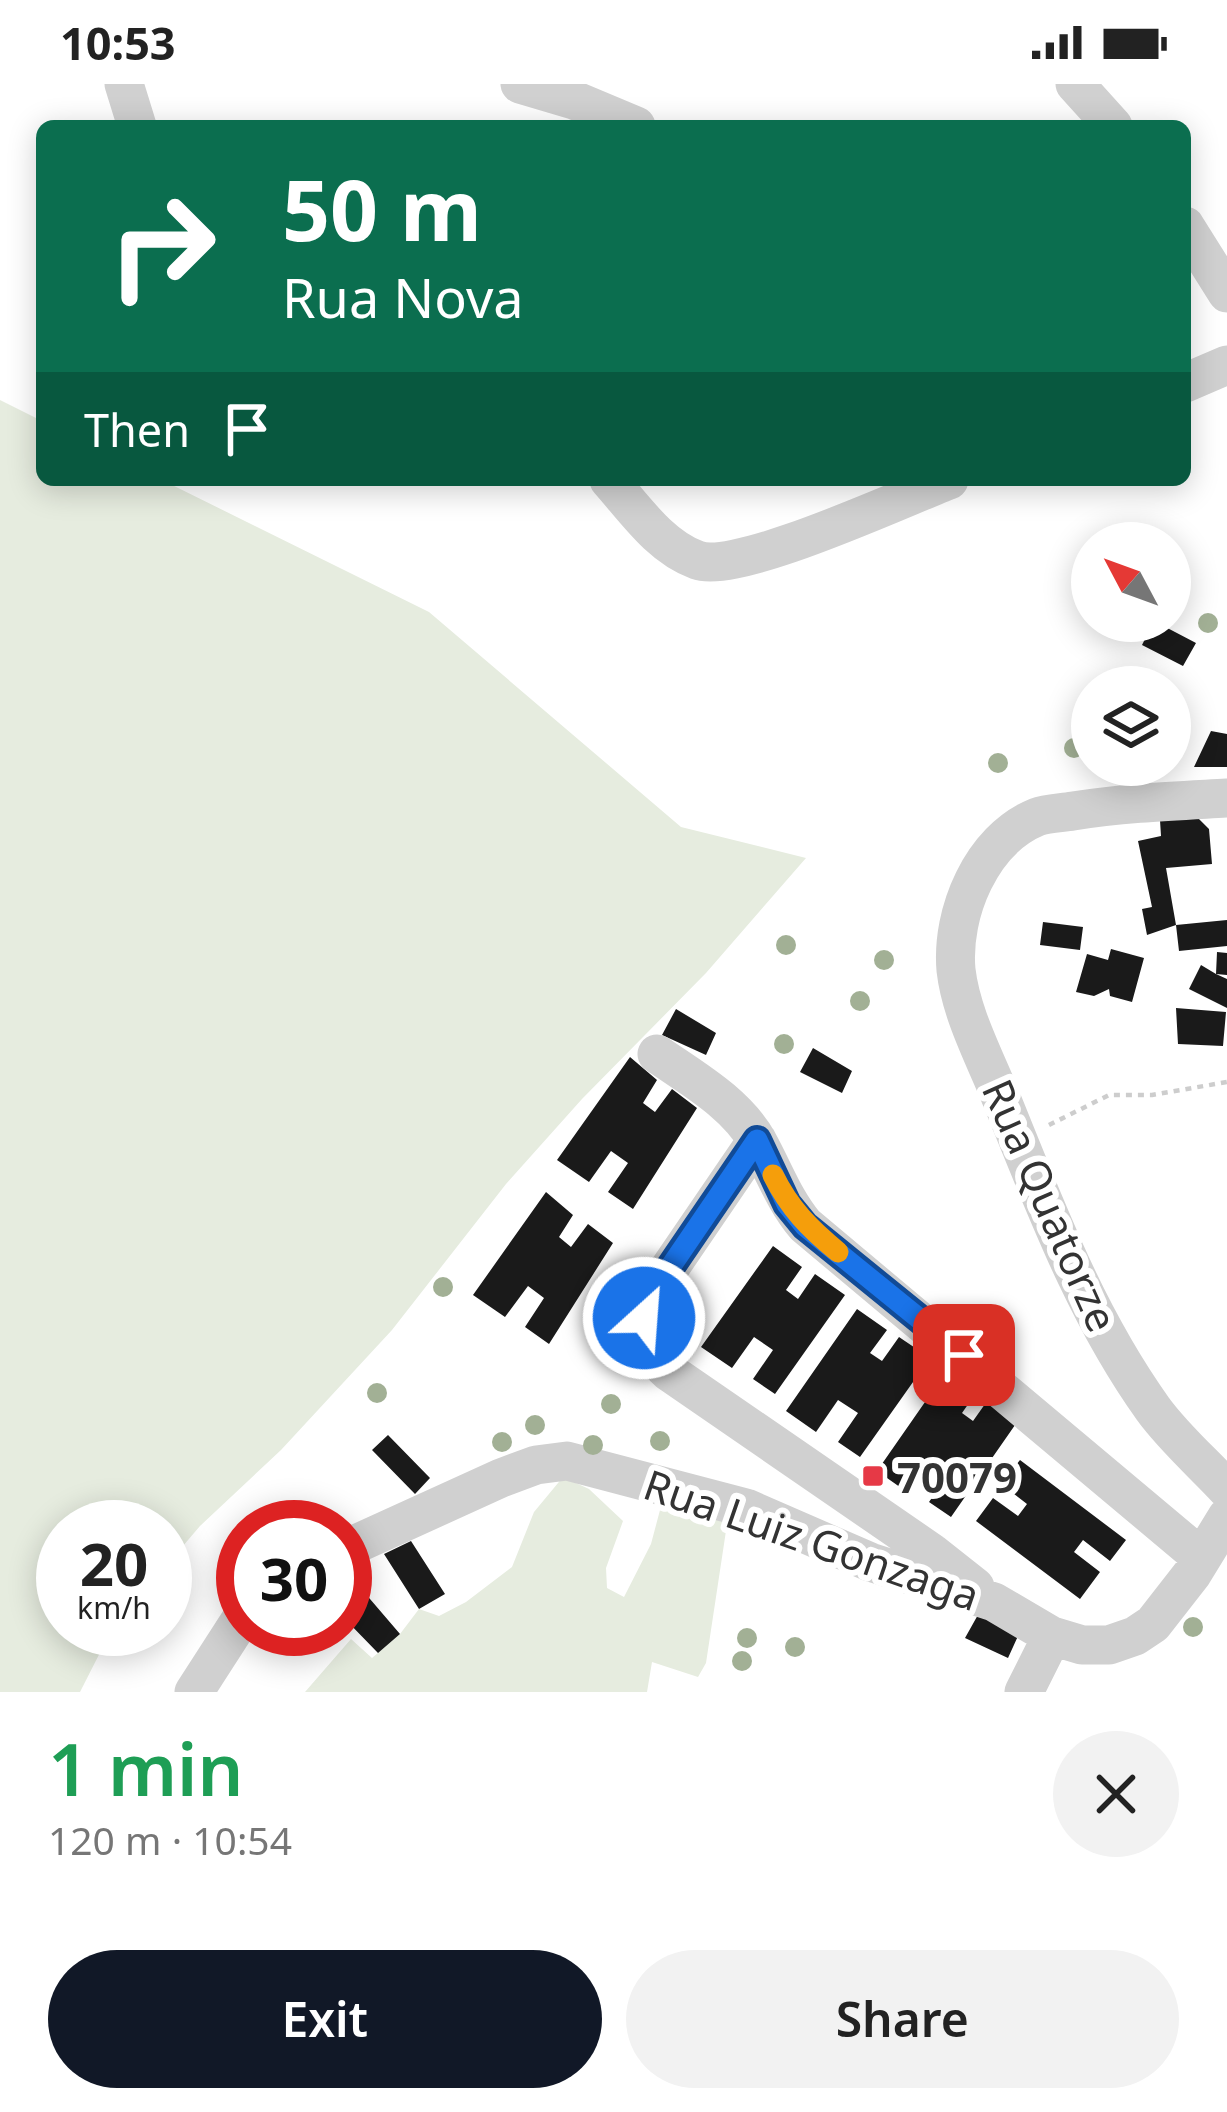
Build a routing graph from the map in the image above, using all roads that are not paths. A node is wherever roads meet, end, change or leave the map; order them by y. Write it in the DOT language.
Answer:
graph roads {
  1 [pos="124,84"];
  2 [pos="520,84"];
  3 [pos="135,120"];
  4 [pos="622,120"];
  5 [pos="1191,236"];
  6 [pos="1227,293"];
  7 [pos="1227,365"];
  8 [pos="1191,380"];
  9 [pos="615,486"];
  10 [pos="934,486"];
  11 [pos="1227,798"];
  12 [pos="657,1054"];
  13 [pos="757,1140"];
  14 [pos="1227,1490"];
  15 [pos="1227,1517"];
  16 [pos="372,1537"];
  17 [pos="1202,1558"];
  18 [pos="994,1602"];
  19 [pos="1052,1636"];
  20 [pos="217,1656"];
  21 [pos="194,1692"];
  22 [pos="1024,1692"];
  1 -- 3 [label="street"];
  2 -- 4 [label="street"];
  5 -- 6 [label="street"];
  7 -- 8 [label="street"];
  9 -- 10 [label="street"];
  11 -- 14 [label="street, Rua Quatorze"];
  12 -- 13 [label="street"];
  13 -- 17 [label="street"];
  13 -- 18 [label="street"];
  15 -- 17 [label="street, Rua Luiz Gonzaga"];
  16 -- 18 [label="street, Rua Luiz Gonzaga"];
  17 -- 19 [label="street, Rua Luiz Gonzaga"];
  18 -- 19 [label="street, Rua Luiz Gonzaga"];
  19 -- 22 [label="street"];
  20 -- 21 [label="street"];
}
